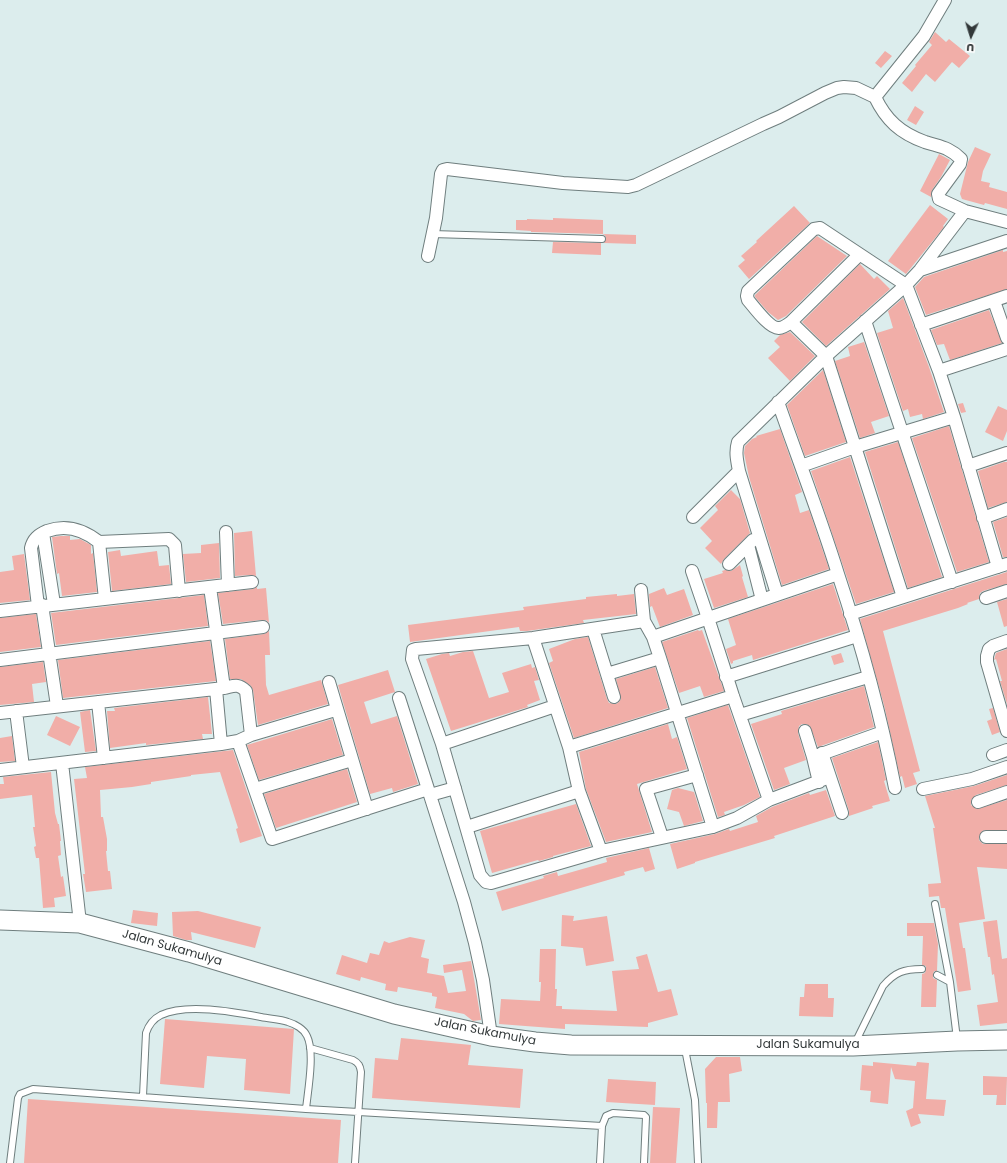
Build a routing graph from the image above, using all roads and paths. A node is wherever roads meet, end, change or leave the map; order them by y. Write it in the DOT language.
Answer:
graph roads {
  1 [pos="945,0"];
  2 [pos="875,97"];
  3 [pos="965,211"];
  4 [pos="1007,222"];
  5 [pos="432,234"];
  6 [pos="602,239"];
  7 [pos="1007,241"];
  8 [pos="859,255"];
  9 [pos="428,256"];
  10 [pos="920,270"];
  11 [pos="906,285"];
  12 [pos="1007,296"];
  13 [pos="994,301"];
  14 [pos="865,321"];
  15 [pos="791,322"];
  16 [pos="922,325"];
  17 [pos="1007,338"];
  18 [pos="1007,349"];
  19 [pos="826,356"];
  20 [pos="939,372"];
  21 [pos="778,402"];
  22 [pos="954,417"];
  23 [pos="903,432"];
  24 [pos="855,447"];
  25 [pos="1007,452"];
  26 [pos="801,466"];
  27 [pos="968,466"];
  28 [pos="739,471"];
  29 [pos="1007,509"];
  30 [pos="693,517"];
  31 [pos="983,518"];
  32 [pos="226,532"];
  33 [pos="759,533"];
  34 [pos="99,542"];
  35 [pos="748,545"];
  36 [pos="729,564"];
  37 [pos="1003,565"];
  38 [pos="692,571"];
  39 [pos="838,574"];
  40 [pos="252,582"];
  41 [pos="952,582"];
  42 [pos="228,585"];
  43 [pos="210,587"];
  44 [pos="641,590"];
  45 [pos="179,591"];
  46 [pos="1007,592"];
  47 [pos="778,594"];
  48 [pos="903,598"];
  49 [pos="986,598"];
  50 [pos="105,599"];
  51 [pos="762,600"];
  52 [pos="45,605"];
  53 [pos="0,611"];
  54 [pos="850,614"];
  55 [pos="708,618"];
  56 [pos="644,620"];
  57 [pos="263,628"];
  58 [pos="593,629"];
  59 [pos="216,634"];
  60 [pos="857,636"];
  61 [pos="652,637"];
  62 [pos="532,638"];
  63 [pos="1007,641"];
  64 [pos="48,653"];
  65 [pos="660,658"];
  66 [pos="0,660"];
  67 [pos="607,674"];
  68 [pos="726,677"];
  69 [pos="868,677"];
  70 [pos="329,682"];
  71 [pos="220,689"];
  72 [pos="733,696"];
  73 [pos="614,697"];
  74 [pos="399,698"];
  75 [pos="98,702"];
  76 [pos="57,706"];
  77 [pos="555,706"];
  78 [pos="16,711"];
  79 [pos="332,711"];
  80 [pos="0,713"];
  81 [pos="677,713"];
  82 [pos="740,715"];
  83 [pos="806,731"];
  84 [pos="1007,731"];
  85 [pos="882,732"];
  86 [pos="251,735"];
  87 [pos="238,741"];
  88 [pos="220,744"];
  89 [pos="442,744"];
  90 [pos="569,747"];
  91 [pos="1007,750"];
  92 [pos="818,755"];
  93 [pos="993,755"];
  94 [pos="104,758"];
  95 [pos="352,760"];
  96 [pos="62,763"];
  97 [pos="23,767"];
  98 [pos="1007,767"];
  99 [pos="0,770"];
  100 [pos="697,774"];
  101 [pos="830,777"];
  102 [pos="819,782"];
  103 [pos="455,788"];
  104 [pos="895,788"];
  105 [pos="254,789"];
  106 [pos="923,789"];
  107 [pos="579,791"];
  108 [pos="429,792"];
  109 [pos="1007,792"];
  110 [pos="769,800"];
  111 [pos="978,802"];
  112 [pos="367,809"];
  113 [pos="842,813"];
  114 [pos="467,827"];
  115 [pos="713,827"];
  116 [pos="662,837"];
  117 [pos="986,837"];
  118 [pos="1007,837"];
  119 [pos="601,850"];
  120 [pos="935,904"];
  121 [pos="0,920"];
  122 [pos="80,923"];
  123 [pos="922,969"];
  124 [pos="937,975"];
  125 [pos="950,982"];
  126 [pos="491,1036"];
  127 [pos="1007,1040"];
  128 [pos="957,1041"];
  129 [pos="684,1045"];
  130 [pos="853,1046"];
  131 [pos="310,1048"];
  132 [pos="143,1096"];
  133 [pos="306,1109"];
  134 [pos="358,1111"];
  135 [pos="602,1126"];
  136 [pos="10,1163"];
  137 [pos="355,1163"];
  138 [pos="600,1163"];
  139 [pos="644,1163"];
  140 [pos="698,1163"];
  1 -- 2 [label="street"];
  2 -- 3 [label="street"];
  2 -- 5 [label="street"];
  3 -- 4 [label="street"];
  3 -- 10 [label="street"];
  5 -- 6 [label="lane"];
  5 -- 9 [label="street"];
  7 -- 10 [label="street"];
  8 -- 11 [label="street"];
  8 -- 15 [label="street"];
  8 -- 15 [label="street"];
  10 -- 11 [label="street"];
  11 -- 14 [label="street"];
  11 -- 16 [label="street"];
  12 -- 13 [label="street"];
  13 -- 16 [label="street"];
  13 -- 17 [label="street"];
  14 -- 19 [label="street"];
  14 -- 23 [label="street"];
  15 -- 19 [label="street"];
  16 -- 20 [label="street"];
  18 -- 20 [label="street"];
  19 -- 21 [label="street"];
  19 -- 24 [label="street"];
  20 -- 22 [label="street"];
  21 -- 26 [label="street"];
  21 -- 28 [label="street"];
  22 -- 23 [label="street"];
  22 -- 27 [label="street"];
  23 -- 24 [label="street"];
  23 -- 41 [label="street"];
  24 -- 26 [label="street"];
  24 -- 48 [label="street"];
  25 -- 27 [label="street"];
  26 -- 39 [label="street"];
  27 -- 31 [label="street"];
  28 -- 30 [label="street"];
  28 -- 33 [label="street"];
  29 -- 31 [label="street"];
  31 -- 37 [label="street"];
  32 -- 42 [label="street"];
  33 -- 35 [label="street"];
  33 -- 47 [label="street"];
  34 -- 45 [label="street"];
  34 -- 50 [label="street"];
  34 -- 52 [label="street"];
  35 -- 36 [label="street"];
  35 -- 51 [label="street"];
  37 -- 41 [label="street"];
  38 -- 55 [label="street"];
  39 -- 47 [label="street"];
  39 -- 54 [label="street"];
  40 -- 42 [label="street"];
  41 -- 48 [label="street"];
  42 -- 43 [label="street"];
  43 -- 45 [label="street"];
  43 -- 59 [label="street"];
  44 -- 56 [label="street"];
  45 -- 50 [label="street"];
  46 -- 49 [label="street"];
  47 -- 51 [label="street"];
  48 -- 54 [label="street"];
  50 -- 52 [label="street"];
  51 -- 55 [label="street"];
  52 -- 53 [label="street"];
  52 -- 64 [label="street"];
  54 -- 60 [label="street"];
  55 -- 61 [label="street"];
  55 -- 68 [label="street"];
  56 -- 58 [label="street"];
  56 -- 61 [label="street"];
  57 -- 59 [label="street"];
  58 -- 62 [label="street"];
  58 -- 67 [label="street"];
  59 -- 64 [label="street"];
  59 -- 71 [label="street"];
  60 -- 68 [label="street"];
  60 -- 69 [label="street"];
  61 -- 65 [label="street"];
  62 -- 77 [label="street"];
  62 -- 89 [label="street"];
  63 -- 84 [label="street"];
  64 -- 66 [label="street"];
  64 -- 76 [label="street"];
  65 -- 67 [label="street"];
  65 -- 81 [label="street"];
  67 -- 73 [label="street"];
  68 -- 72 [label="street"];
  69 -- 82 [label="street"];
  69 -- 85 [label="street"];
  70 -- 95 [label="street"];
  71 -- 75 [label="street"];
  71 -- 86 [label="street"];
  71 -- 88 [label="street"];
  72 -- 81 [label="street"];
  72 -- 82 [label="street"];
  74 -- 108 [label="street"];
  75 -- 76 [label="street"];
  75 -- 94 [label="street"];
  76 -- 78 [label="street"];
  77 -- 89 [label="street"];
  77 -- 90 [label="street"];
  78 -- 80 [label="street"];
  78 -- 97 [label="street"];
  79 -- 86 [label="street"];
  81 -- 90 [label="street"];
  81 -- 100 [label="street"];
  82 -- 110 [label="street"];
  83 -- 92 [label="street"];
  85 -- 92 [label="street"];
  85 -- 104 [label="street"];
  86 -- 87 [label="street"];
  87 -- 88 [label="street"];
  87 -- 105 [label="street"];
  88 -- 94 [label="street"];
  89 -- 103 [label="street"];
  90 -- 107 [label="street"];
  91 -- 93 [label="street"];
  92 -- 101 [label="street"];
  92 -- 102 [label="street"];
  94 -- 96 [label="street"];
  95 -- 105 [label="street"];
  95 -- 112 [label="street"];
  96 -- 97 [label="street"];
  96 -- 122 [label="street"];
  97 -- 99 [label="street"];
  98 -- 106 [label="street"];
  100 -- 115 [label="street"];
  100 -- 116 [label="street"];
  101 -- 102 [label="street"];
  101 -- 113 [label="street"];
  102 -- 110 [label="street"];
  103 -- 108 [label="street"];
  103 -- 114 [label="street"];
  105 -- 112 [label="street"];
  107 -- 114 [label="street"];
  107 -- 119 [label="street"];
  108 -- 112 [label="street"];
  108 -- 126 [label="street"];
  109 -- 111 [label="street"];
  110 -- 115 [label="street"];
  114 -- 119 [label="street"];
  115 -- 116 [label="street"];
  116 -- 119 [label="street"];
  117 -- 118 [label="street"];
  120 -- 125 [label="lane"];
  121 -- 122 [label="main road, Jalan Sukamulya"];
  122 -- 126 [label="main road, Jalan Sukamulya"];
  123 -- 130 [label="lane"];
  124 -- 125 [label="lane"];
  125 -- 128 [label="lane"];
  126 -- 129 [label="main road, Jalan Sukamulya"];
  127 -- 128 [label="main road, Jalan Sukamulya"];
  128 -- 130 [label="main road, Jalan Sukamulya"];
  129 -- 130 [label="main road, Jalan Sukamulya"];
  129 -- 140 [label="lane"];
  131 -- 132 [label="lane"];
  131 -- 133 [label="lane"];
  131 -- 134 [label="lane"];
  132 -- 133 [label="lane"];
  132 -- 136 [label="lane"];
  133 -- 134 [label="lane"];
  134 -- 135 [label="lane"];
  134 -- 137 [label="lane"];
  135 -- 138 [label="lane"];
  135 -- 139 [label="lane"];
}
